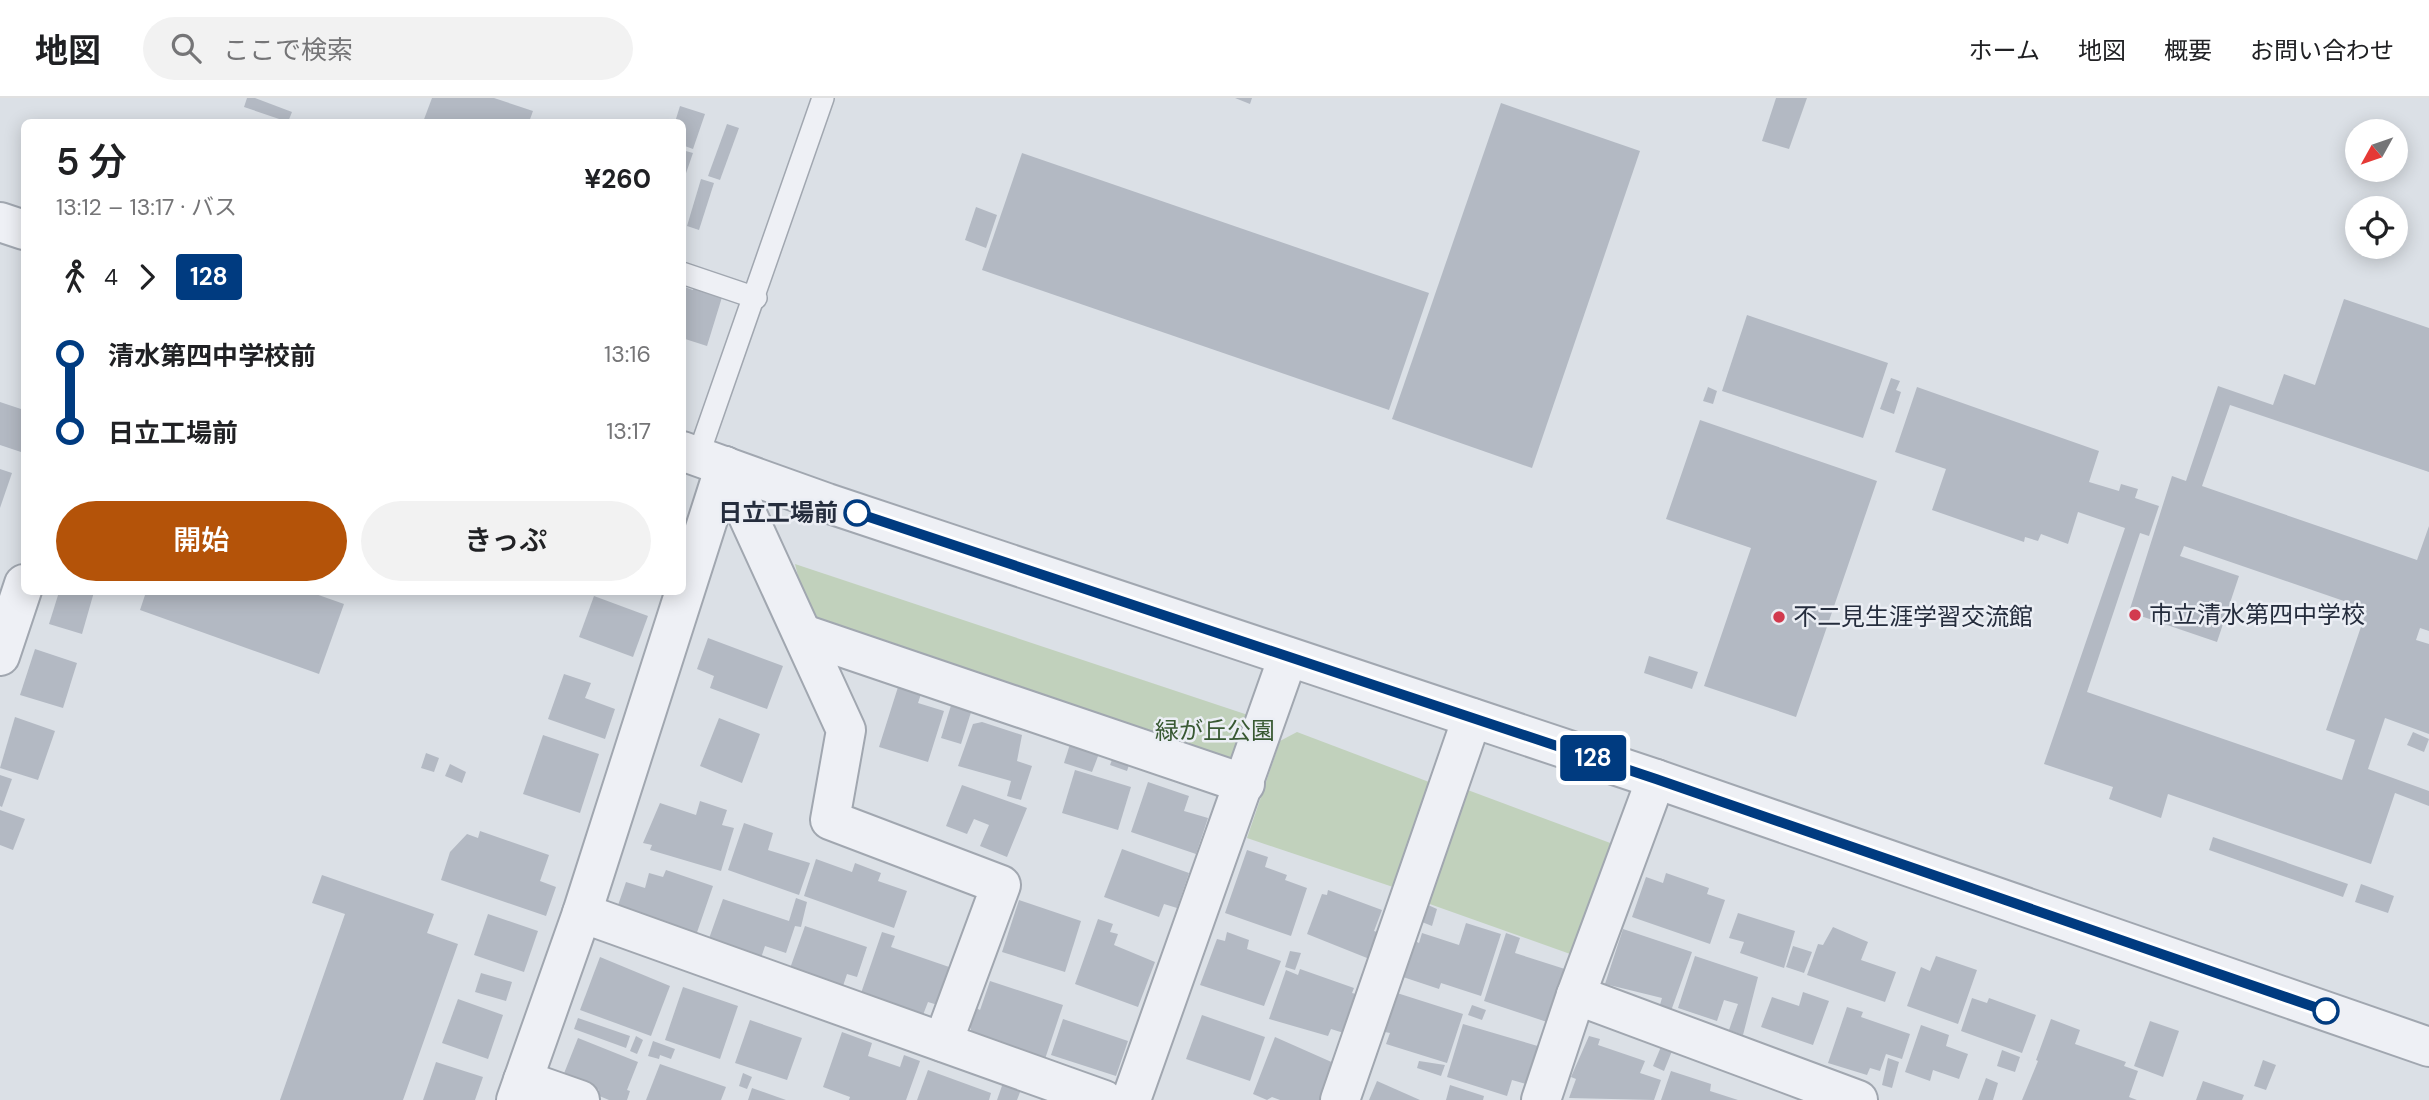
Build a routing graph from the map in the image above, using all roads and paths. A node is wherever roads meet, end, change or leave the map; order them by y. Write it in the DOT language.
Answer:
graph roads {
  1 [pos="824,98"];
  2 [pos="0,222"];
  3 [pos="21,229"];
  4 [pos="686,274"];
  5 [pos="756,298"];
  6 [pos="702,458"];
  7 [pos="686,519"];
  8 [pos="21,593"];
  9 [pos="666,595"];
  10 [pos="803,634"];
  11 [pos="0,656"];
  12 [pos="1288,657"];
  13 [pos="1472,718"];
  14 [pos="1656,779"];
  15 [pos="1245,784"];
  16 [pos="582,914"];
  17 [pos="1576,995"];
  18 [pos="943,1042"];
  19 [pos="2429,1047"];
  20 [pos="520,1090"];
  21 [pos="580,1100"];
  22 [pos="1104,1100"];
  23 [pos="1131,1100"];
  24 [pos="1340,1100"];
  25 [pos="1541,1100"];
  26 [pos="1858,1100"];
  1 -- 5 [label="lane"];
  2 -- 3 [label="street"];
  4 -- 5 [label="lane"];
  5 -- 6 [label="lane"];
  6 -- 7 [label="street"];
  6 -- 10 [label="street"];
  6 -- 12 [label="street"];
  8 -- 11 [label="street"];
  9 -- 16 [label="street"];
  10 -- 15 [label="street"];
  10 -- 18 [label="street"];
  12 -- 13 [label="street"];
  12 -- 15 [label="street"];
  13 -- 14 [label="street"];
  13 -- 24 [label="street"];
  14 -- 17 [label="street"];
  14 -- 19 [label="street"];
  15 -- 23 [label="street"];
  16 -- 18 [label="street"];
  16 -- 20 [label="street"];
  17 -- 25 [label="street"];
  17 -- 26 [label="street"];
  18 -- 22 [label="street"];
  20 -- 21 [label="street"];
}
